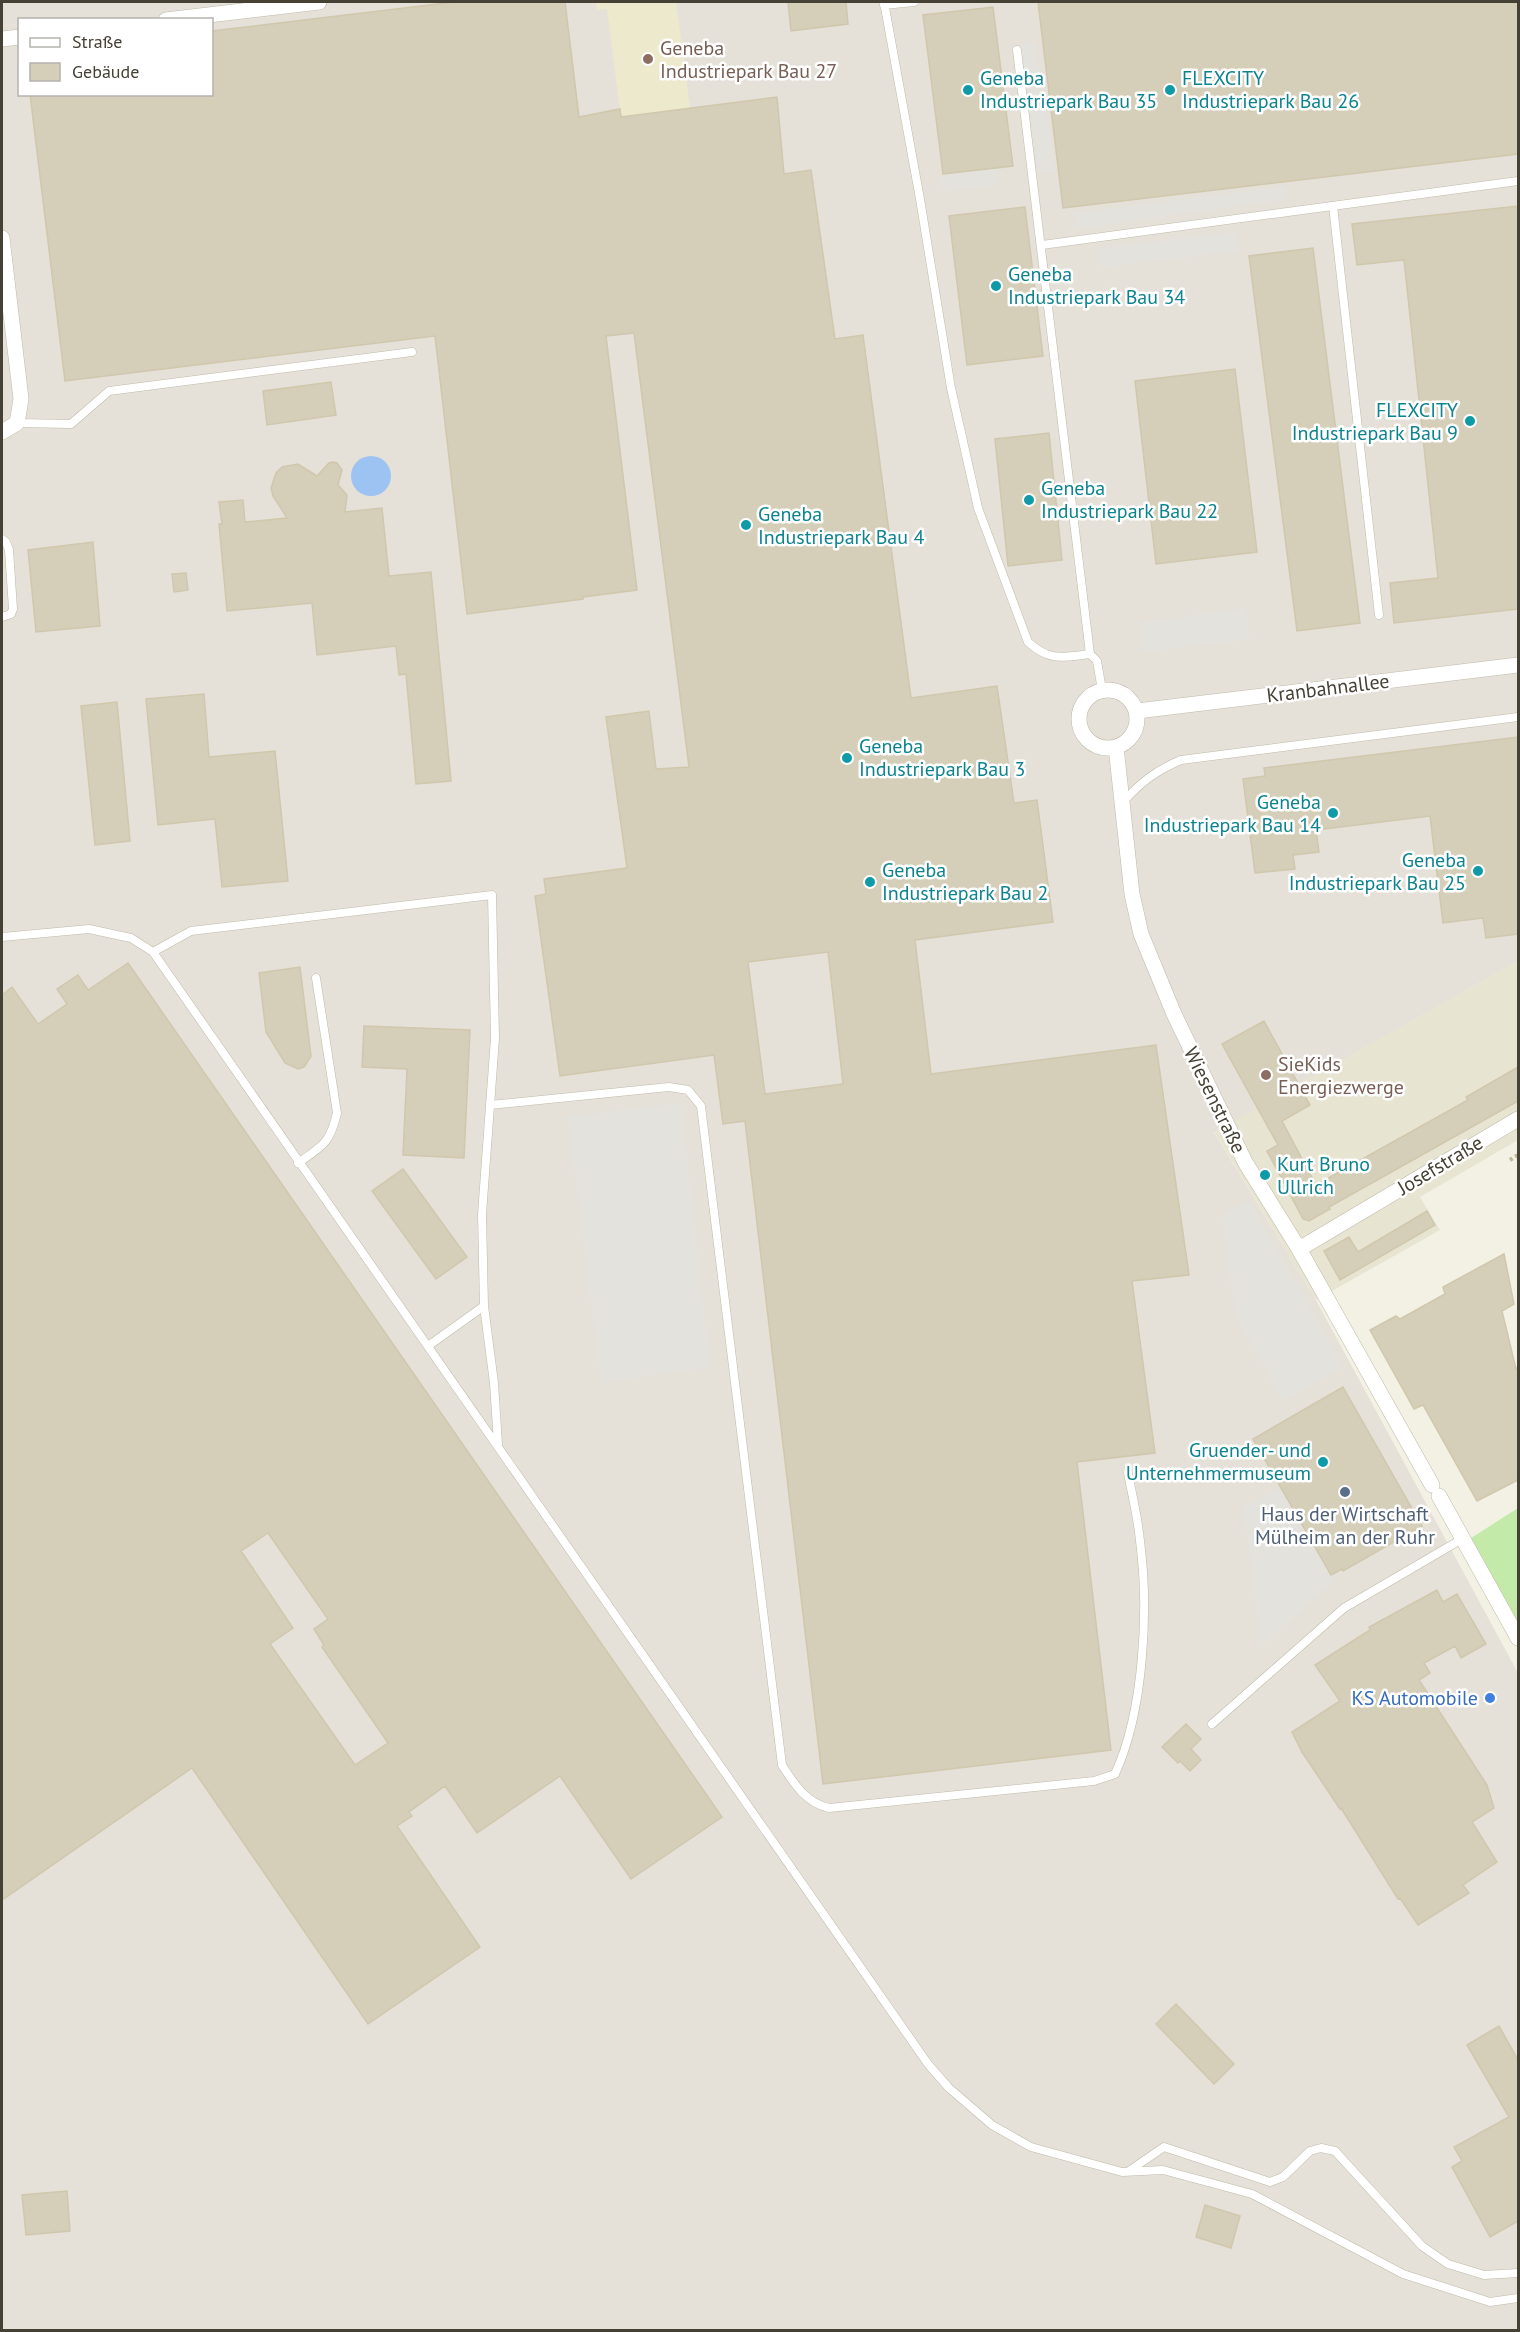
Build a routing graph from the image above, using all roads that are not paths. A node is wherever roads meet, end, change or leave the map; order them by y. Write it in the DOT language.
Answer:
graph roads {
  1 [pos="319,2"];
  2 [pos="914,2"];
  3 [pos="884,3"];
  4 [pos="183,18"];
  5 [pos="18,37"];
  6 [pos="2,39"];
  7 [pos="1017,50"];
  8 [pos="1518,181"];
  9 [pos="1333,206"];
  10 [pos="2,238"];
  11 [pos="1042,245"];
  12 [pos="3,264"];
  13 [pos="412,352"];
  14 [pos="17,423"];
  15 [pos="2,432"];
  16 [pos="2,539"];
  17 [pos="1379,615"];
  18 [pos="2,617"];
  19 [pos="1090,654"];
  20 [pos="1518,665"];
  21 [pos="1102,690"];
  22 [pos="1137,711"];
  23 [pos="1518,717"];
  24 [pos="1116,747"];
  25 [pos="1123,802"];
  26 [pos="2,937"];
  27 [pos="153,952"];
  28 [pos="316,978"];
  29 [pos="490,1105"];
  30 [pos="1518,1119"];
  31 [pos="298,1163"];
  32 [pos="1299,1249"];
  33 [pos="484,1306"];
  34 [pos="428,1346"];
  35 [pos="498,1445"];
  36 [pos="1128,1473"];
  37 [pos="1462,1539"];
  38 [pos="1518,1638"];
  39 [pos="1212,1724"];
  40 [pos="1128,2171"];
  41 [pos="1518,2273"];
  42 [pos="1518,2298"];
  1 -- 4 [label="street"];
  2 -- 3 [label="lane"];
  3 -- 19 [label="lane"];
  5 -- 6 [label="street"];
  7 -- 11 [label="lane"];
  8 -- 9 [label="lane"];
  9 -- 11 [label="lane"];
  9 -- 17 [label="lane"];
  10 -- 12 [label="street"];
  11 -- 19 [label="lane"];
  12 -- 14 [label="street"];
  13 -- 14 [label="lane"];
  14 -- 15 [label="street"];
  16 -- 18 [label="lane"];
  19 -- 21 [label="lane"];
  20 -- 22 [label="street, Kranbahnallee"];
  21 -- 22 [label="street"];
  21 -- 24 [label="street"];
  22 -- 24 [label="street"];
  23 -- 25 [label="lane"];
  24 -- 25 [label="street, Wiesenstraße"];
  25 -- 32 [label="street, Wiesenstraße"];
  26 -- 27 [label="lane"];
  27 -- 29 [label="lane"];
  27 -- 31 [label="lane"];
  28 -- 31 [label="lane"];
  29 -- 33 [label="lane"];
  29 -- 36 [label="lane"];
  30 -- 32 [label="street, Josefstraße"];
  31 -- 34 [label="lane"];
  32 -- 37 [label="street, Wiesenstraße"];
  33 -- 34 [label="lane"];
  33 -- 35 [label="lane"];
  34 -- 35 [label="lane"];
  35 -- 40 [label="lane"];
  37 -- 38 [label="street, Wiesenstraße"];
  37 -- 39 [label="lane"];
  40 -- 41 [label="lane"];
  40 -- 42 [label="lane"];
}
